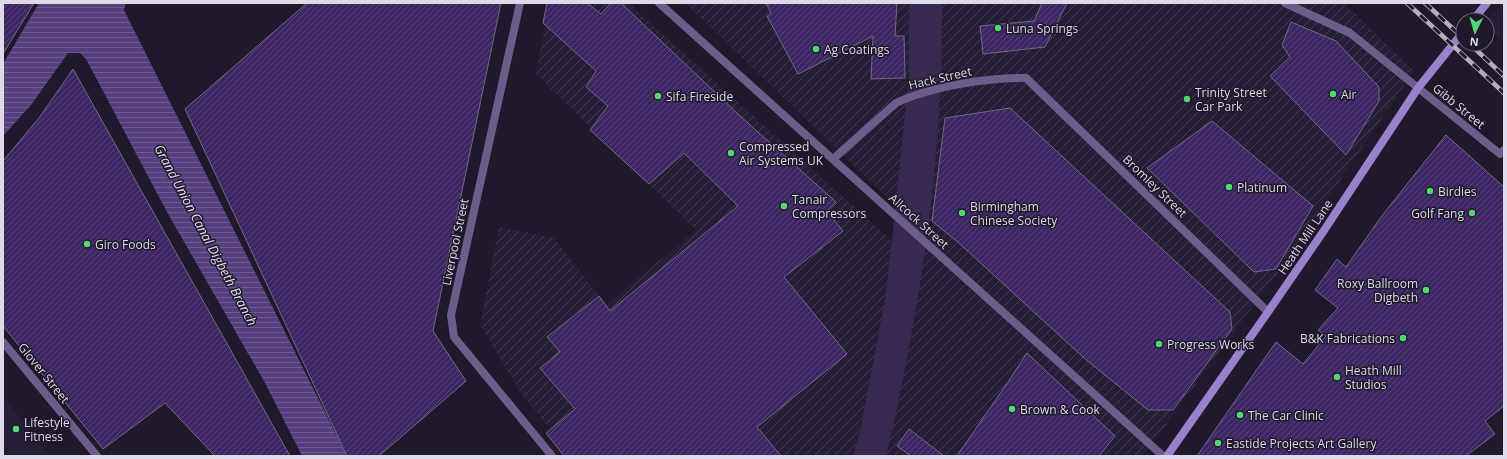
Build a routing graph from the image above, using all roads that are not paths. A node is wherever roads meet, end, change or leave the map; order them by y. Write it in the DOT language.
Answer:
graph roads {
  1 [pos="520,3"];
  2 [pos="659,3"];
  3 [pos="1286,3"];
  4 [pos="1487,3"];
  5 [pos="1480,12"];
  6 [pos="1455,42"];
  7 [pos="1026,78"];
  8 [pos="1418,88"];
  9 [pos="1504,150"];
  10 [pos="833,159"];
  11 [pos="1268,312"];
  12 [pos="3,342"];
  13 [pos="97,456"];
  14 [pos="552,456"];
  15 [pos="1163,456"];
  16 [pos="1167,456"];
  1 -- 14 [label="street, Liverpool Street"];
  2 -- 10 [label="street, Allcock Street"];
  3 -- 8 [label="street"];
  4 -- 5 [label="street"];
  6 -- 8 [label="street, Heath Mill Lane"];
  7 -- 10 [label="street, Hack Street"];
  7 -- 11 [label="street, Bromley Street"];
  8 -- 9 [label="street, Gibb Street"];
  8 -- 11 [label="street, Heath Mill Lane"];
  10 -- 15 [label="street, Allcock Street"];
  11 -- 16 [label="street, Heath Mill Lane"];
  12 -- 13 [label="street, Glover Street"];
}
